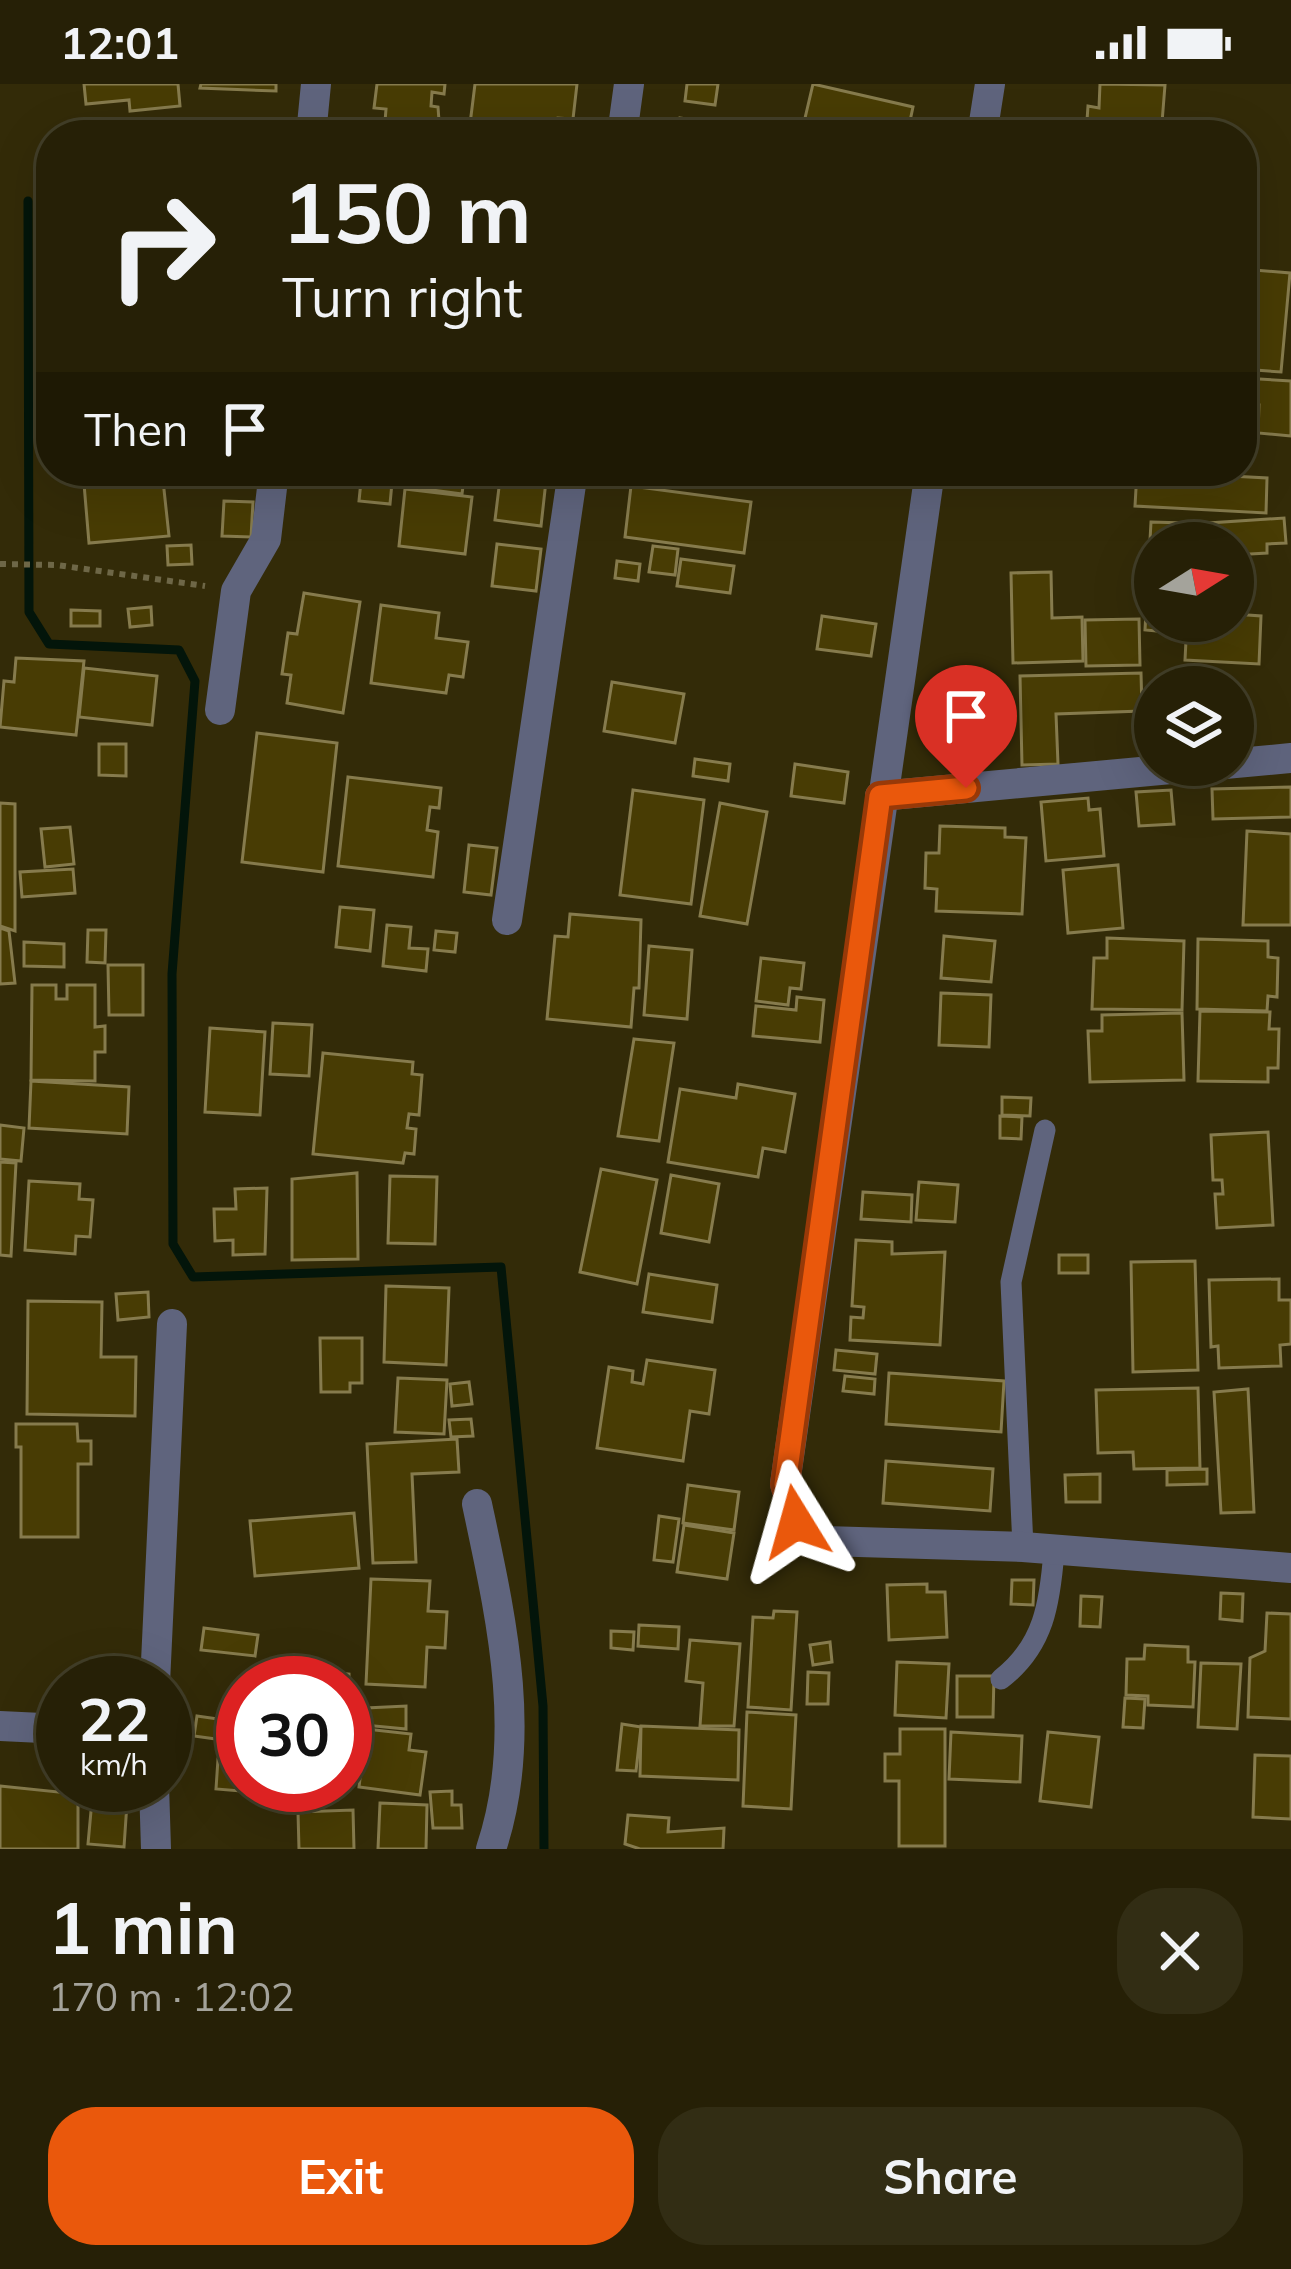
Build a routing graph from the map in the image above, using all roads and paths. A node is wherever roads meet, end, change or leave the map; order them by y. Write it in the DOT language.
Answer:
graph roads {
  1 [pos="316,84"];
  2 [pos="629,84"];
  3 [pos="990,84"];
  4 [pos="312,120"];
  5 [pos="624,120"];
  6 [pos="984,120"];
  7 [pos="272,486"];
  8 [pos="571,486"];
  9 [pos="928,486"];
  10 [pos="0,564"];
  11 [pos="236,591"];
  12 [pos="220,710"];
  13 [pos="1291,758"];
  14 [pos="880,796"];
  15 [pos="507,920"];
  16 [pos="1045,1130"];
  17 [pos="172,1324"];
  18 [pos="477,1504"];
  19 [pos="1039,1549"];
  20 [pos="1291,1568"];
  21 [pos="156,1656"];
  22 [pos="1001,1679"];
  23 [pos="0,1726"];
  24 [pos="36,1728"];
  25 [pos="155,1812"];
  26 [pos="156,1849"];
  27 [pos="491,1849"];
  1 -- 4 [label="street"];
  2 -- 5 [label="street"];
  3 -- 6 [label="street"];
  7 -- 11 [label="street"];
  8 -- 15 [label="street"];
  9 -- 14 [label="street"];
  10 -- 11 [label="path"];
  11 -- 12 [label="street"];
  13 -- 14 [label="street"];
  14 -- 19 [label="street"];
  16 -- 19 [label="lane"];
  17 -- 21 [label="street"];
  18 -- 27 [label="street"];
  19 -- 20 [label="street"];
  19 -- 22 [label="lane"];
  23 -- 24 [label="street"];
  25 -- 26 [label="street"];
}
